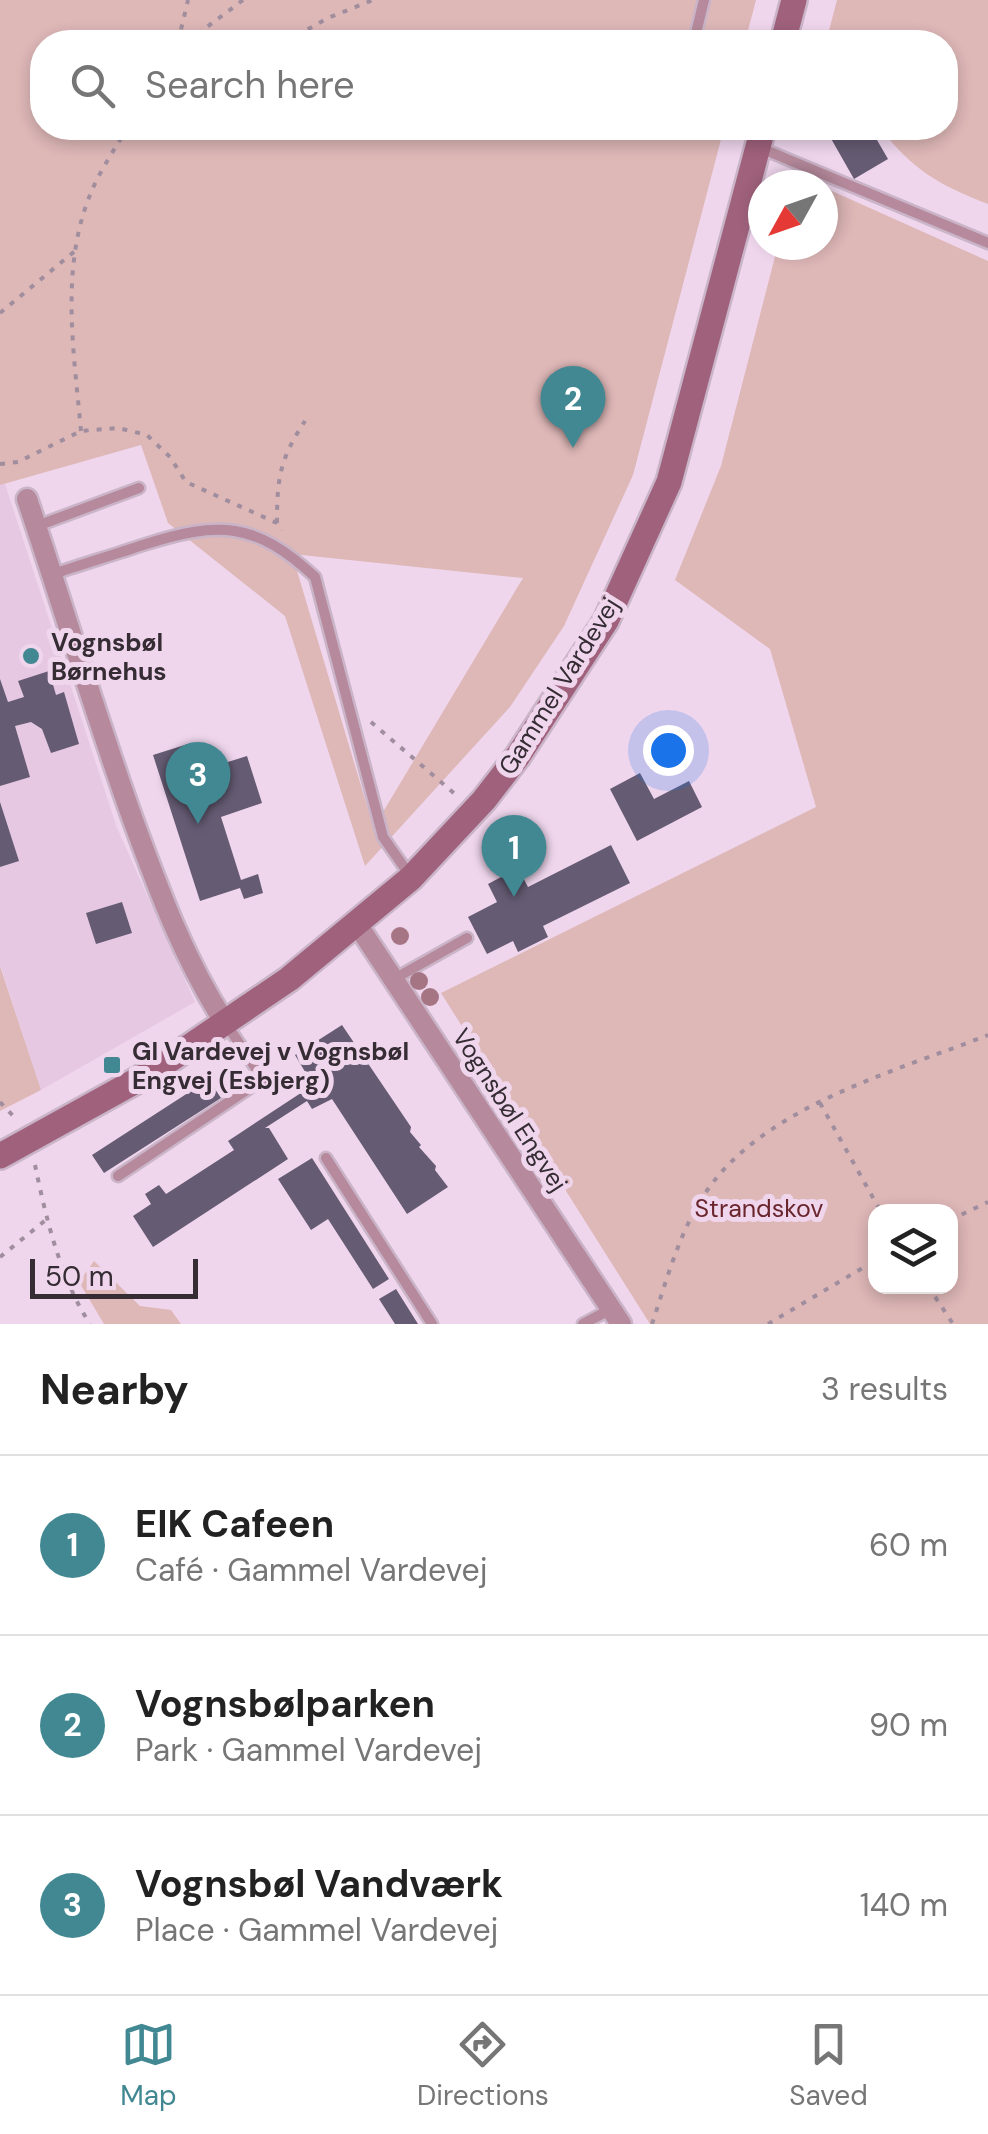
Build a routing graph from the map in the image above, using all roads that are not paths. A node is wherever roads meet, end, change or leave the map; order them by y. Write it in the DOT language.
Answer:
graph roads {
  1 [pos="704,0"];
  2 [pos="794,0"];
  3 [pos="697,30"];
  4 [pos="786,30"];
  5 [pos="760,140"];
  6 [pos="767,140"];
  7 [pos="988,243"];
  8 [pos="139,488"];
  9 [pos="26,499"];
  10 [pos="36,526"];
  11 [pos="52,574"];
  12 [pos="412,878"];
  13 [pos="357,924"];
  14 [pos="467,938"];
  15 [pos="394,979"];
  16 [pos="225,1022"];
  17 [pos="0,1156"];
  18 [pos="326,1158"];
  19 [pos="118,1176"];
  20 [pos="616,1317"];
  21 [pos="432,1324"];
  22 [pos="583,1324"];
  1 -- 3 [label="lane"];
  2 -- 4 [label="street"];
  5 -- 12 [label="street, Gammel Vardevej"];
  6 -- 7 [label="lane"];
  8 -- 10 [label="lane"];
  9 -- 10 [label="street"];
  10 -- 11 [label="street"];
  11 -- 12 [label="lane"];
  11 -- 16 [label="street"];
  12 -- 13 [label="street, Gammel Vardevej"];
  13 -- 15 [label="street, Vognsbøl Engvej"];
  13 -- 16 [label="street, Gammel Vardevej"];
  14 -- 15 [label="lane"];
  15 -- 20 [label="street, Vognsbøl Engvej"];
  16 -- 17 [label="street, Gammel Vardevej"];
  16 -- 19 [label="lane"];
  18 -- 21 [label="lane"];
  20 -- 22 [label="lane"];
}
